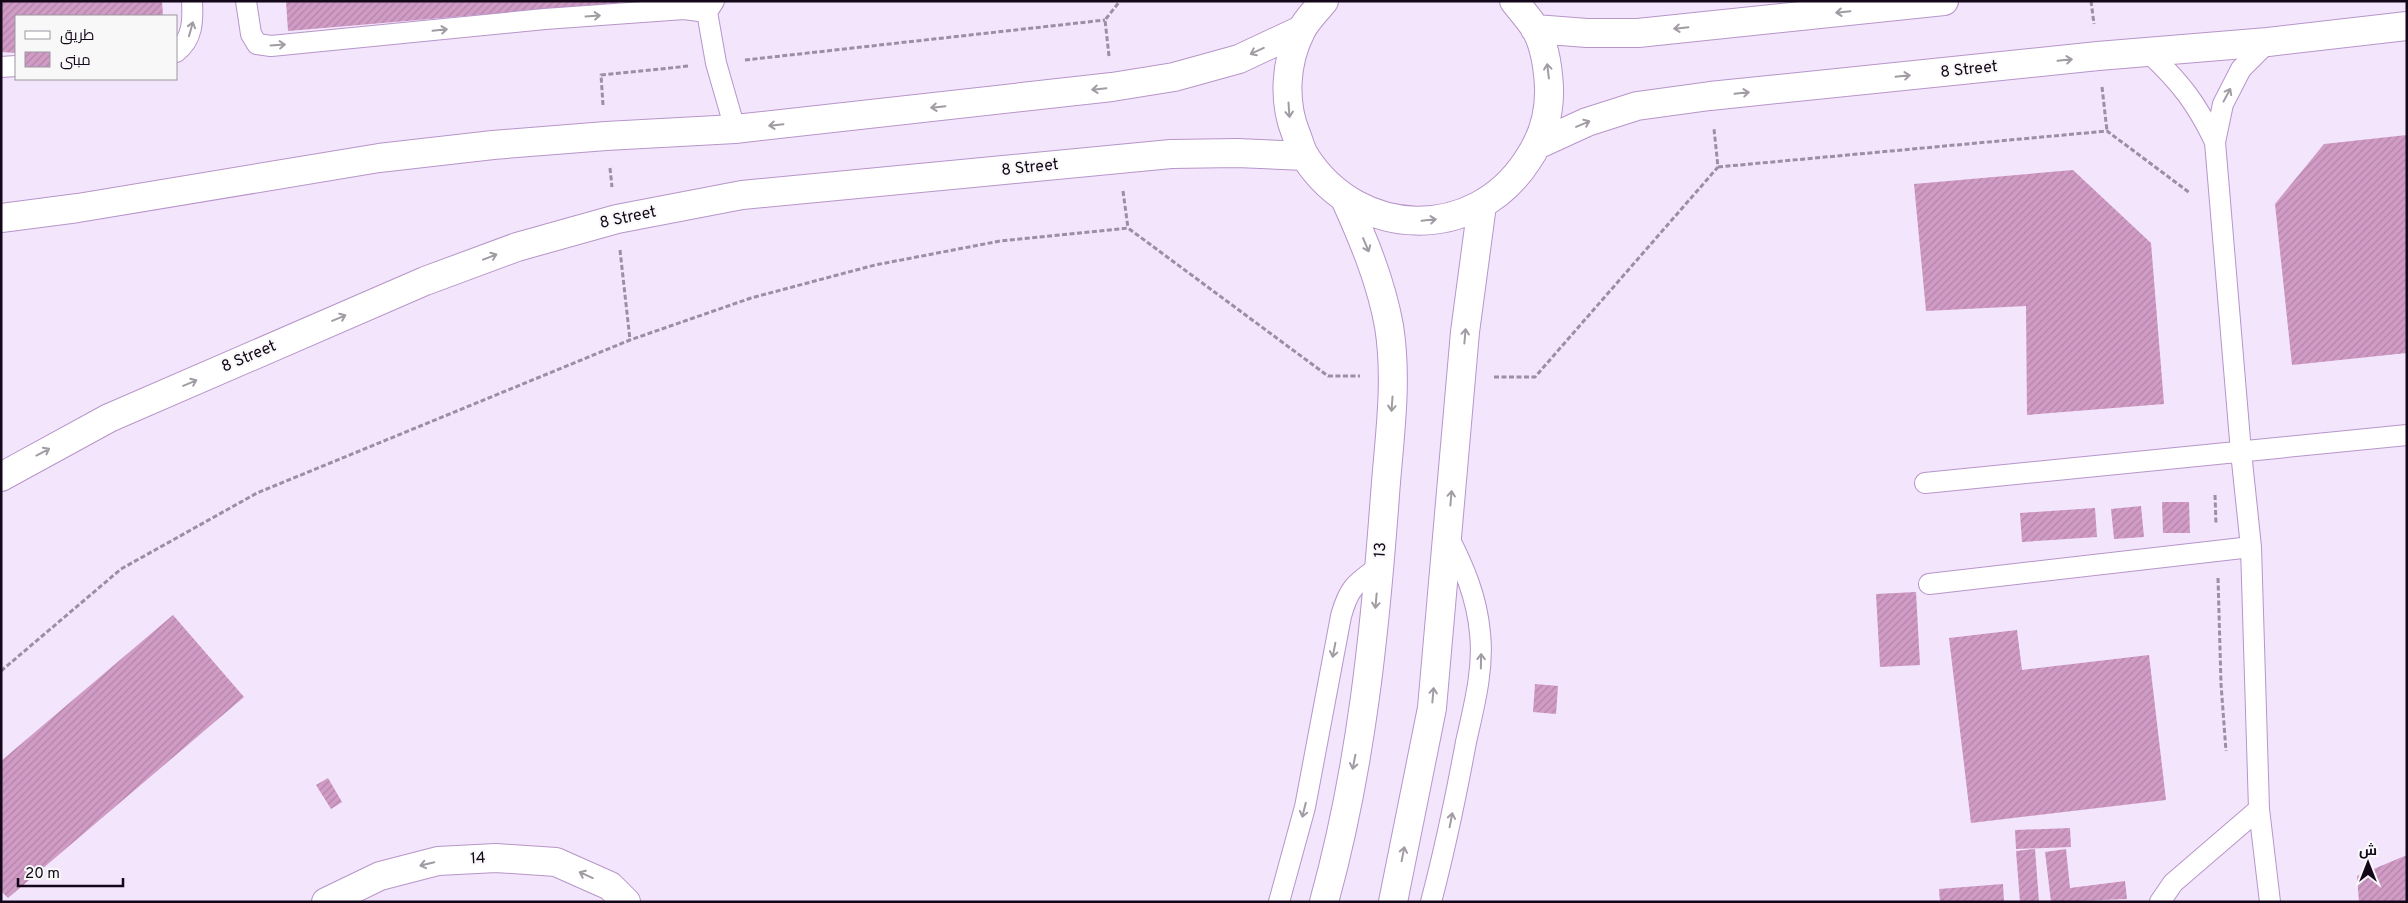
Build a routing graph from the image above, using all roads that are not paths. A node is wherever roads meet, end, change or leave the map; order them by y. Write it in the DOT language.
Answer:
graph roads {
  1 [pos="192,1"];
  2 [pos="246,1"];
  3 [pos="1324,1"];
  4 [pos="1514,1"];
  5 [pos="1944,1"];
  6 [pos="711,6"];
  7 [pos="2407,26"];
  8 [pos="1536,29"];
  9 [pos="1301,30"];
  10 [pos="2268,42"];
  11 [pos="178,50"];
  12 [pos="2150,54"];
  13 [pos="1,66"];
  14 [pos="15,66"];
  15 [pos="735,129"];
  16 [pos="2215,142"];
  17 [pos="1539,144"];
  18 [pos="1305,156"];
  19 [pos="1346,201"];
  20 [pos="1482,205"];
  21 [pos="1,218"];
  22 [pos="2407,435"];
  23 [pos="2241,452"];
  24 [pos="1,477"];
  25 [pos="1925,483"];
  26 [pos="1448,536"];
  27 [pos="2251,547"];
  28 [pos="1380,566"];
  29 [pos="1929,584"];
  30 [pos="2259,809"];
  31 [pos="326,902"];
  32 [pos="626,902"];
  33 [pos="1279,902"];
  34 [pos="1324,902"];
  35 [pos="1392,902"];
  36 [pos="1431,902"];
  37 [pos="2160,902"];
  38 [pos="2270,902"];
  11 -- 1 [label="lane, one-way"];
  2 -- 6 [label="lane, one-way"];
  3 -- 9 [label="street"];
  4 -- 8 [label="street"];
  5 -- 8 [label="street, one-way"];
  6 -- 15 [label="lane"];
  7 -- 10 [label="street, 8 Street"];
  17 -- 8 [label="street, one-way"];
  9 -- 15 [label="street, one-way"];
  9 -- 18 [label="street, one-way"];
  10 -- 12 [label="street, 8 Street"];
  16 -- 10 [label="lane, one-way"];
  12 -- 16 [label="lane"];
  17 -- 12 [label="street, 8 Street, one-way"];
  13 -- 14 [label="lane"];
  15 -- 21 [label="street"];
  16 -- 23 [label="lane"];
  17 -- 20 [label="street"];
  18 -- 19 [label="street"];
  24 -- 18 [label="street, 8 Street, one-way"];
  19 -- 20 [label="street, one-way"];
  19 -- 28 [label="street, 13, one-way"];
  26 -- 20 [label="street, one-way"];
  22 -- 23 [label="lane"];
  23 -- 25 [label="lane"];
  23 -- 27 [label="lane"];
  35 -- 26 [label="street, one-way"];
  36 -- 26 [label="lane, one-way"];
  27 -- 29 [label="lane"];
  27 -- 30 [label="lane"];
  28 -- 33 [label="lane, one-way"];
  28 -- 34 [label="street, 13, one-way"];
  30 -- 37 [label="lane"];
  30 -- 38 [label="lane"];
  32 -- 31 [label="street, 14, one-way"];
}
